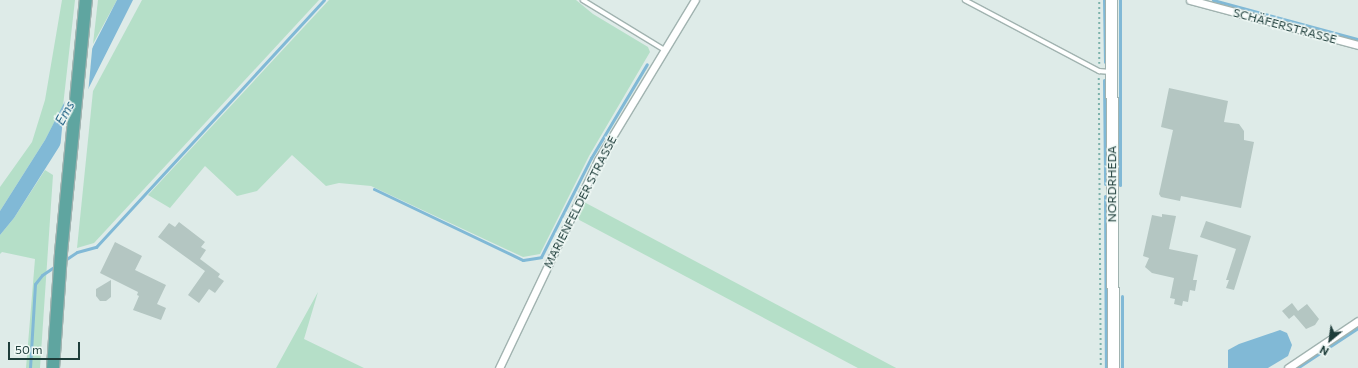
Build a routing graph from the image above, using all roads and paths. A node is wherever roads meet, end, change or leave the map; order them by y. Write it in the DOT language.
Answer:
graph roads {
  1 [pos="86,0"];
  2 [pos="583,0"];
  3 [pos="695,0"];
  4 [pos="965,0"];
  5 [pos="1099,0"];
  6 [pos="1111,0"];
  7 [pos="1190,0"];
  8 [pos="1358,45"];
  9 [pos="665,50"];
  10 [pos="1099,71"];
  11 [pos="1111,72"];
  12 [pos="1358,321"];
  13 [pos="53,368"];
  14 [pos="499,368"];
  15 [pos="1101,368"];
  16 [pos="1113,368"];
  17 [pos="1288,368"];
  1 -- 13 [label="main road"];
  2 -- 9 [label="lane"];
  3 -- 9 [label="street, MARIENFELDER STRASSE"];
  4 -- 10 [label="lane"];
  5 -- 10 [label="path"];
  6 -- 11 [label="main road, NORDRHEDA"];
  7 -- 8 [label="street, SCHÄFERSTRASSE"];
  9 -- 14 [label="street, MARIENFELDER STRASSE"];
  10 -- 11 [label="lane"];
  10 -- 15 [label="path"];
  11 -- 16 [label="main road, NORDRHEDA"];
  12 -- 17 [label="street"];
}
